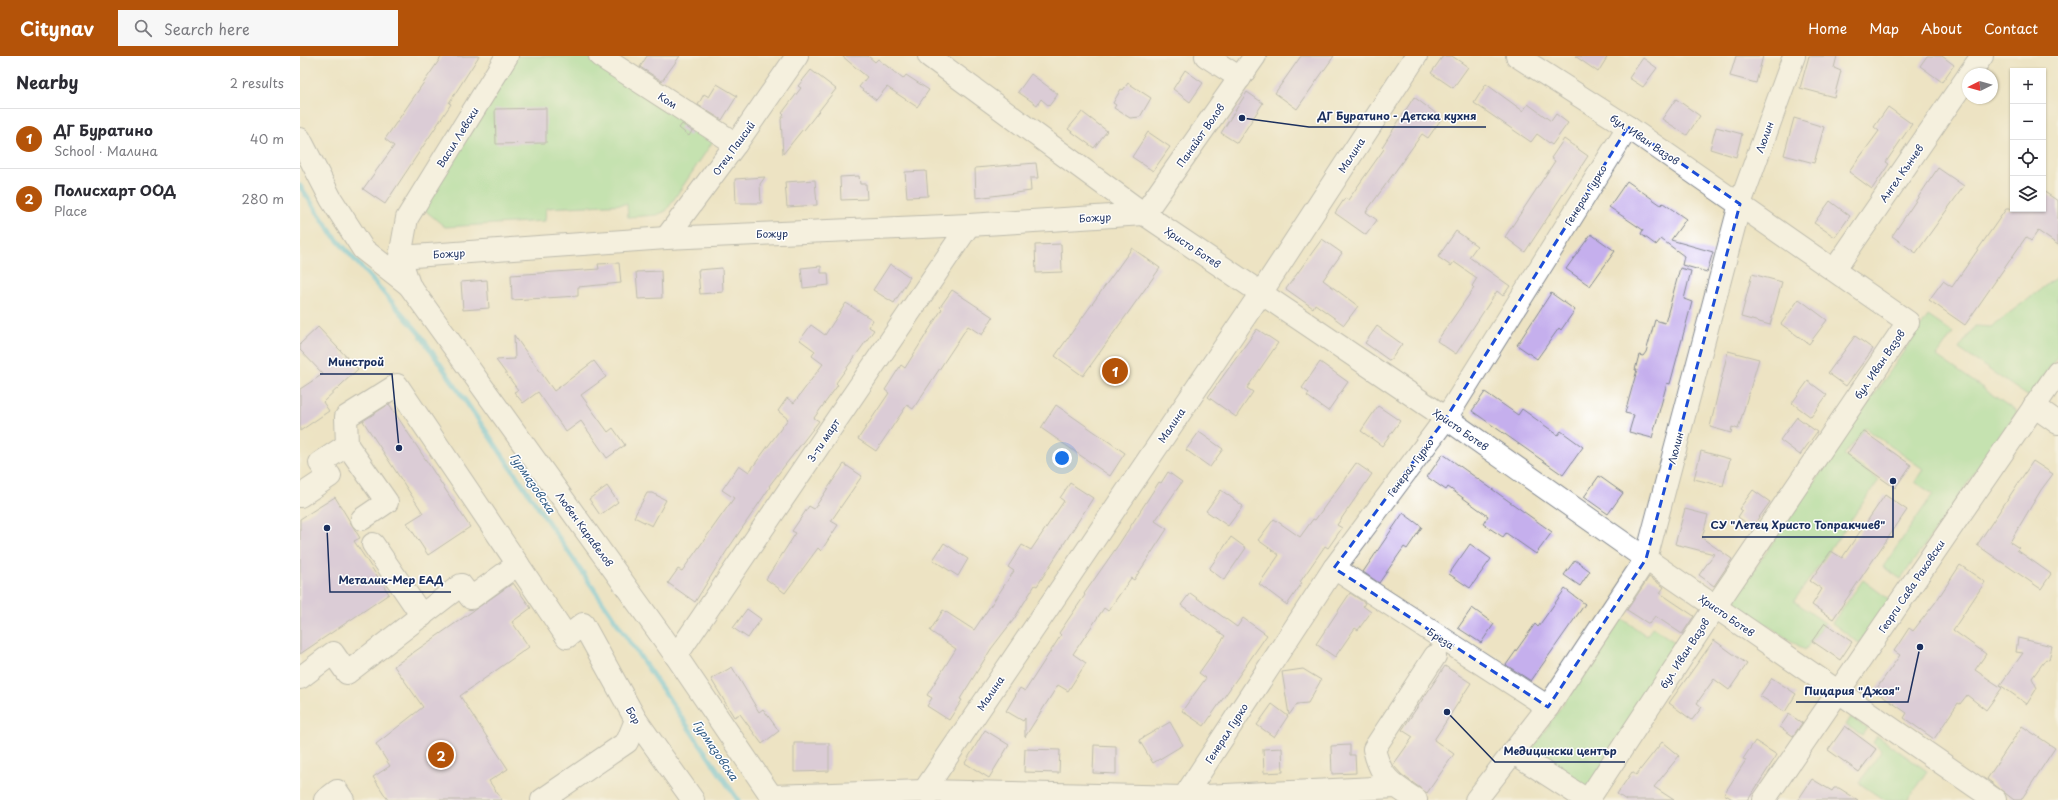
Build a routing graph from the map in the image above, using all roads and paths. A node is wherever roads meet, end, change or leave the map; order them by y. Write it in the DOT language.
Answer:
graph roads {
  1 [pos="507,56"];
  2 [pos="600,56"];
  3 [pos="797,56"];
  4 [pos="929,56"];
  5 [pos="1206,56"];
  6 [pos="1255,56"];
  7 [pos="1416,56"];
  8 [pos="1517,56"];
  9 [pos="1794,56"];
  10 [pos="1982,56"];
  11 [pos="1974,68"];
  12 [pos="1240,78"];
  13 [pos="1962,85"];
  14 [pos="1628,127"];
  15 [pos="300,139"];
  16 [pos="736,144"];
  17 [pos="1740,204"];
  18 [pos="1144,214"];
  19 [pos="969,225"];
  20 [pos="666,238"];
  21 [pos="400,257"];
  22 [pos="1835,269"];
  23 [pos="409,285"];
  24 [pos="1260,293"];
  25 [pos="2058,372"];
  26 [pos="2034,406"];
  27 [pos="1446,418"];
  28 [pos="2058,423"];
  29 [pos="347,445"];
  30 [pos="300,496"];
  31 [pos="362,519"];
  32 [pos="373,544"];
  33 [pos="1646,559"];
  34 [pos="518,564"];
  35 [pos="1334,568"];
  36 [pos="1715,606"];
  37 [pos="422,616"];
  38 [pos="676,656"];
  39 [pos="1435,656"];
  40 [pos="300,678"];
  41 [pos="1838,692"];
  42 [pos="1548,707"];
  43 [pos="636,720"];
  44 [pos="1514,753"];
  45 [pos="1396,787"];
  46 [pos="924,791"];
  47 [pos="773,798"];
  48 [pos="1184,799"];
  49 [pos="325,800"];
  50 [pos="343,800"];
  51 [pos="542,800"];
  52 [pos="693,800"];
  53 [pos="1416,800"];
  54 [pos="1476,800"];
  55 [pos="1588,800"];
  56 [pos="1764,800"];
  57 [pos="1995,800"];
  1 -- 21 [label="street, Васил Левски"];
  2 -- 16 [label="street, Ком"];
  3 -- 16 [label="street, Отец Паисий"];
  4 -- 18 [label="street, Христо Ботев"];
  5 -- 12 [label="street"];
  6 -- 12 [label="street, Панайот Волов"];
  7 -- 24 [label="street, Малина"];
  8 -- 14 [label="street, бул. Иван Вазов"];
  9 -- 17 [label="street, Люлин"];
  10 -- 11 [label="street, Ангел Кънчев"];
  12 -- 18 [label="street, Панайот Волов"];
  13 -- 22 [label="street, Ангел Кънчев"];
  14 -- 17 [label="street, бул. Иван Вазов"];
  14 -- 27 [label="street, Генерал Гурко"];
  15 -- 23 [label="street"];
  16 -- 20 [label="street, Отец Паисий"];
  17 -- 22 [label="street, бул. Иван Вазов"];
  17 -- 33 [label="street, Люлин"];
  18 -- 19 [label="street, Божур"];
  18 -- 24 [label="street, Христо Ботев"];
  19 -- 20 [label="street, Божур"];
  19 -- 38 [label="street, 3-ти март"];
  20 -- 21 [label="street, Божур"];
  21 -- 23 [label="street, Любен Каравелов"];
  22 -- 36 [label="street, бул. Иван Вазов"];
  23 -- 38 [label="street, Любен Каравелов"];
  24 -- 27 [label="street, Христо Ботев"];
  24 -- 46 [label="street, Малина"];
  25 -- 26 [label="street, Георги Сава Раковски"];
  26 -- 28 [label="street"];
  26 -- 41 [label="street, Георги Сава Раковски"];
  27 -- 33 [label="street, Христо Ботев"];
  27 -- 35 [label="street, Генерал Гурко"];
  29 -- 30 [label="street"];
  29 -- 31 [label="street"];
  29 -- 34 [label="street"];
  32 -- 37 [label="street"];
  33 -- 36 [label="street, Христо Ботев"];
  33 -- 42 [label="street, Люлин"];
  34 -- 37 [label="street"];
  34 -- 43 [label="street, Бор"];
  35 -- 42 [label="street, Бреза"];
  35 -- 48 [label="street, Генерал Гурко"];
  36 -- 41 [label="street, Христо Ботев"];
  36 -- 55 [label="street, бул. Иван Вазов"];
  37 -- 40 [label="street"];
  38 -- 47 [label="street, Любен Каравелов"];
  39 -- 45 [label="street"];
  41 -- 56 [label="street, Георги Сава Раковски"];
  41 -- 57 [label="street, Христо Ботев"];
  42 -- 44 [label="street, Люлин"];
  43 -- 51 [label="street"];
  43 -- 52 [label="street, Бор"];
  44 -- 54 [label="street, Люлин"];
  44 -- 55 [label="street"];
  45 -- 48 [label="street"];
  45 -- 53 [label="street"];
  46 -- 47 [label="street"];
  46 -- 48 [label="street"];
  49 -- 50 [label="street"];
}
